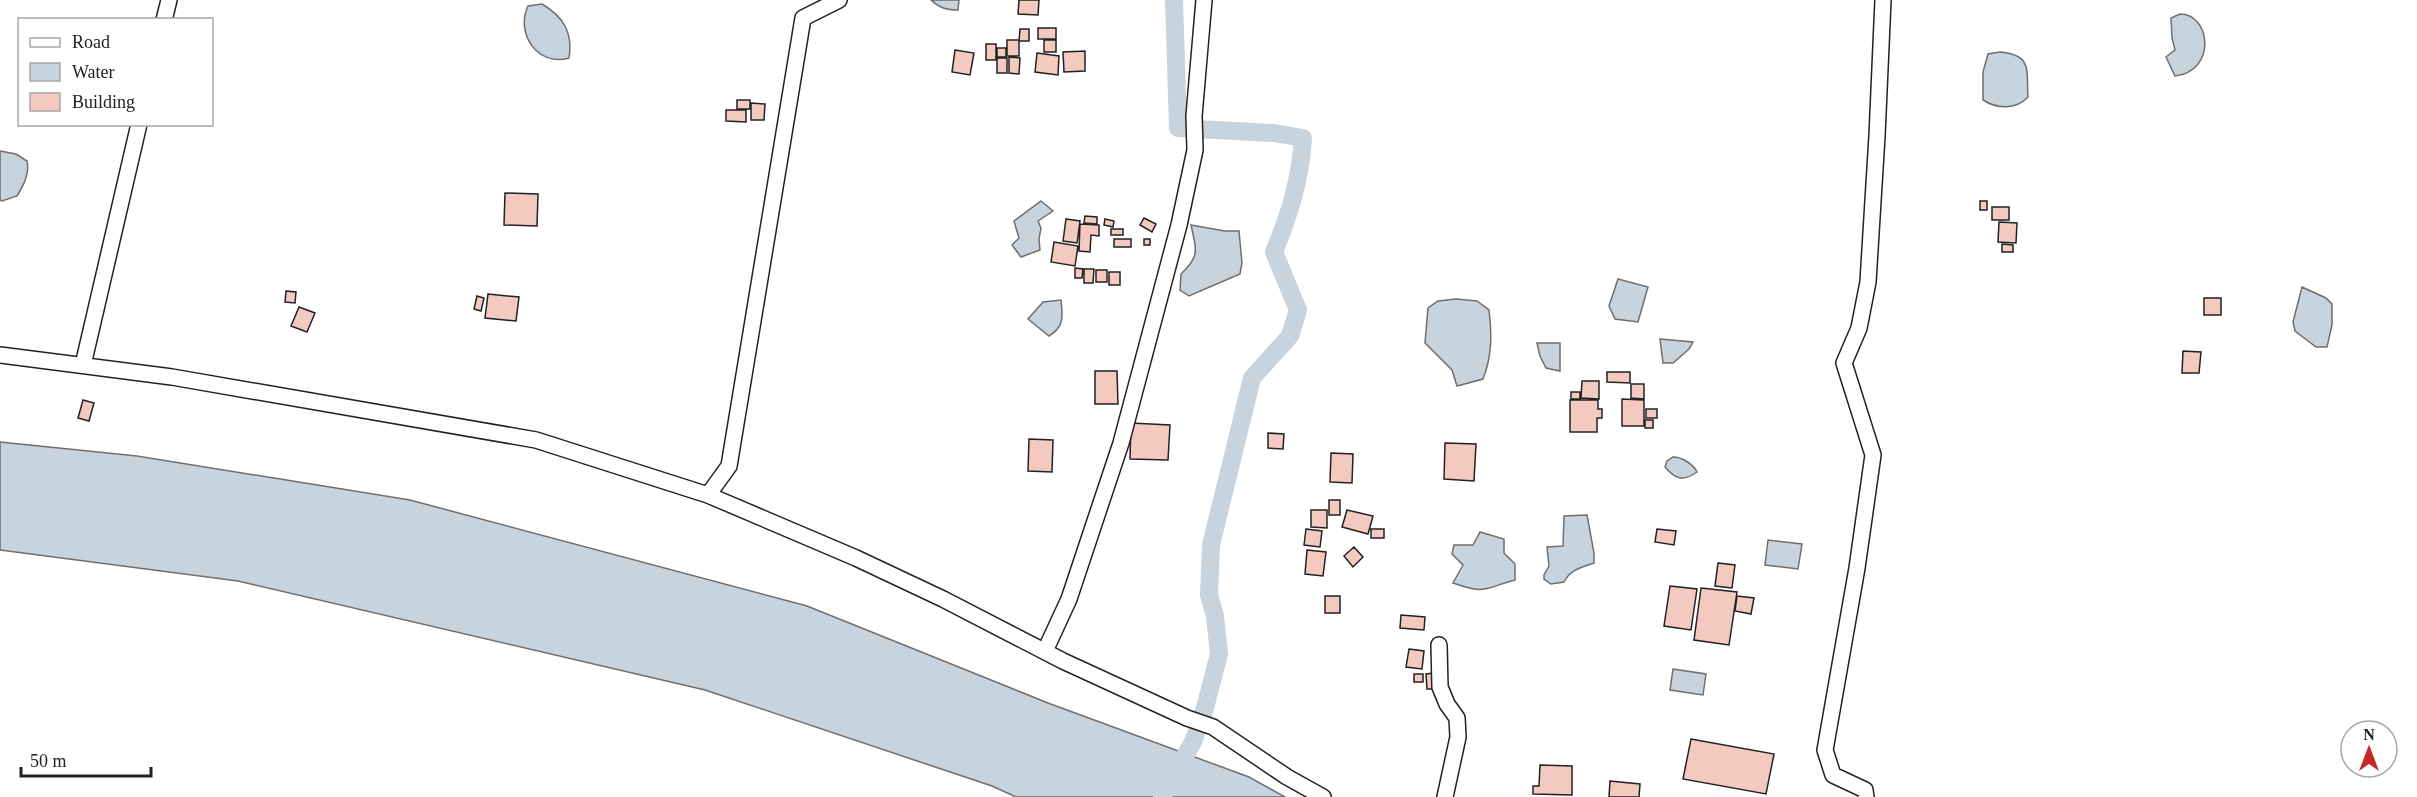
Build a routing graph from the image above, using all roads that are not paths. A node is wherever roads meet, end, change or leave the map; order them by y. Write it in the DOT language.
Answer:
graph roads {
  1 [pos="169,0"];
  2 [pos="839,0"];
  3 [pos="1204,0"];
  4 [pos="1883,0"];
  5 [pos="164,18"];
  6 [pos="140,126"];
  7 [pos="0,355"];
  8 [pos="83,365"];
  9 [pos="708,495"];
  10 [pos="1439,645"];
  11 [pos="1045,651"];
  12 [pos="1323,797"];
  13 [pos="1445,797"];
  14 [pos="1866,797"];
  1 -- 5 [label="street"];
  2 -- 9 [label="street"];
  3 -- 11 [label="street"];
  4 -- 14 [label="street"];
  6 -- 8 [label="street"];
  7 -- 8 [label="street"];
  8 -- 9 [label="street"];
  9 -- 11 [label="street"];
  10 -- 13 [label="street"];
  11 -- 12 [label="street"];
}
